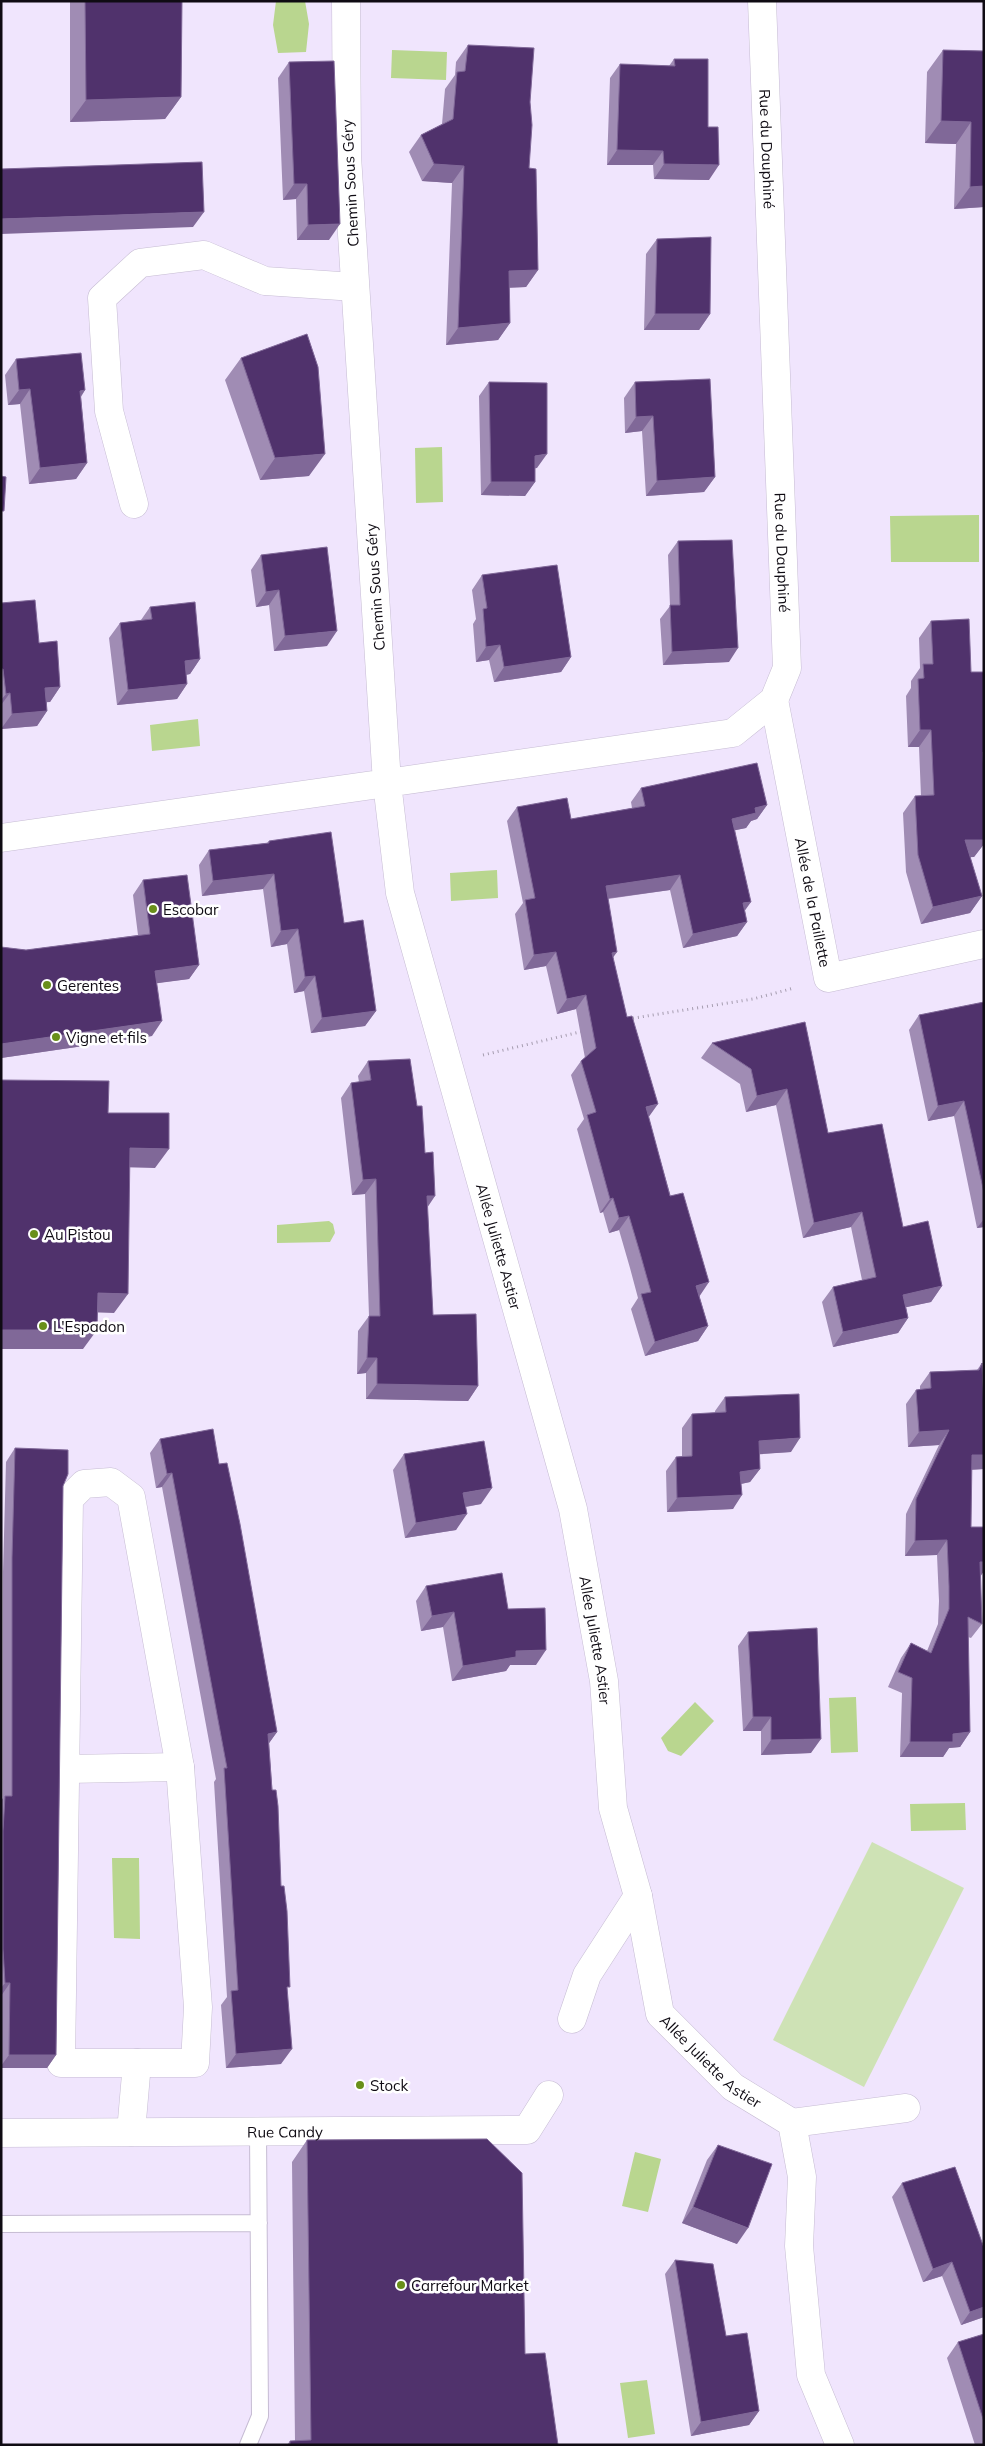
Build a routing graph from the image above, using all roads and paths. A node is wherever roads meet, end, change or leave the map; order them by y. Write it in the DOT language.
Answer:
graph roads {
  1 [pos="346,1"];
  2 [pos="762,1"];
  3 [pos="355,287"];
  4 [pos="134,504"];
  5 [pos="774,700"];
  6 [pos="387,784"];
  7 [pos="1,838"];
  8 [pos="984,944"];
  9 [pos="828,978"];
  10 [pos="619,1022"];
  11 [pos="591,1029"];
  12 [pos="448,1063"];
  13 [pos="180,1767"];
  14 [pos="66,1769"];
  15 [pos="638,1896"];
  16 [pos="572,2019"];
  17 [pos="137,2063"];
  18 [pos="549,2095"];
  19 [pos="906,2108"];
  20 [pos="792,2123"];
  21 [pos="258,2131"];
  22 [pos="131,2132"];
  23 [pos="1,2133"];
  24 [pos="259,2223"];
  25 [pos="1,2224"];
  26 [pos="248,2445"];
  27 [pos="840,2445"];
  1 -- 3 [label="street, Chemin Sous Géry"];
  2 -- 5 [label="street, Rue du Dauphiné"];
  3 -- 4 [label="street"];
  3 -- 6 [label="street, Chemin Sous Géry"];
  5 -- 6 [label="street, Rue du Dauphiné"];
  5 -- 9 [label="street, Allée de la Paillette"];
  6 -- 7 [label="street"];
  6 -- 12 [label="street, Allée Juliette Astier"];
  8 -- 9 [label="street, Allée de la Paillette"];
  9 -- 10 [label="path"];
  11 -- 12 [label="path"];
  12 -- 15 [label="street, Allée Juliette Astier"];
  13 -- 14 [label="street"];
  13 -- 14 [label="street"];
  13 -- 17 [label="street"];
  14 -- 17 [label="street"];
  15 -- 16 [label="street"];
  15 -- 20 [label="street, Allée Juliette Astier"];
  17 -- 22 [label="street"];
  18 -- 21 [label="street, Rue Candy"];
  19 -- 20 [label="street"];
  20 -- 27 [label="street"];
  21 -- 22 [label="street, Rue Candy"];
  21 -- 24 [label="lane"];
  22 -- 23 [label="street, Rue Candy"];
  24 -- 25 [label="lane"];
  24 -- 26 [label="lane"];
}
